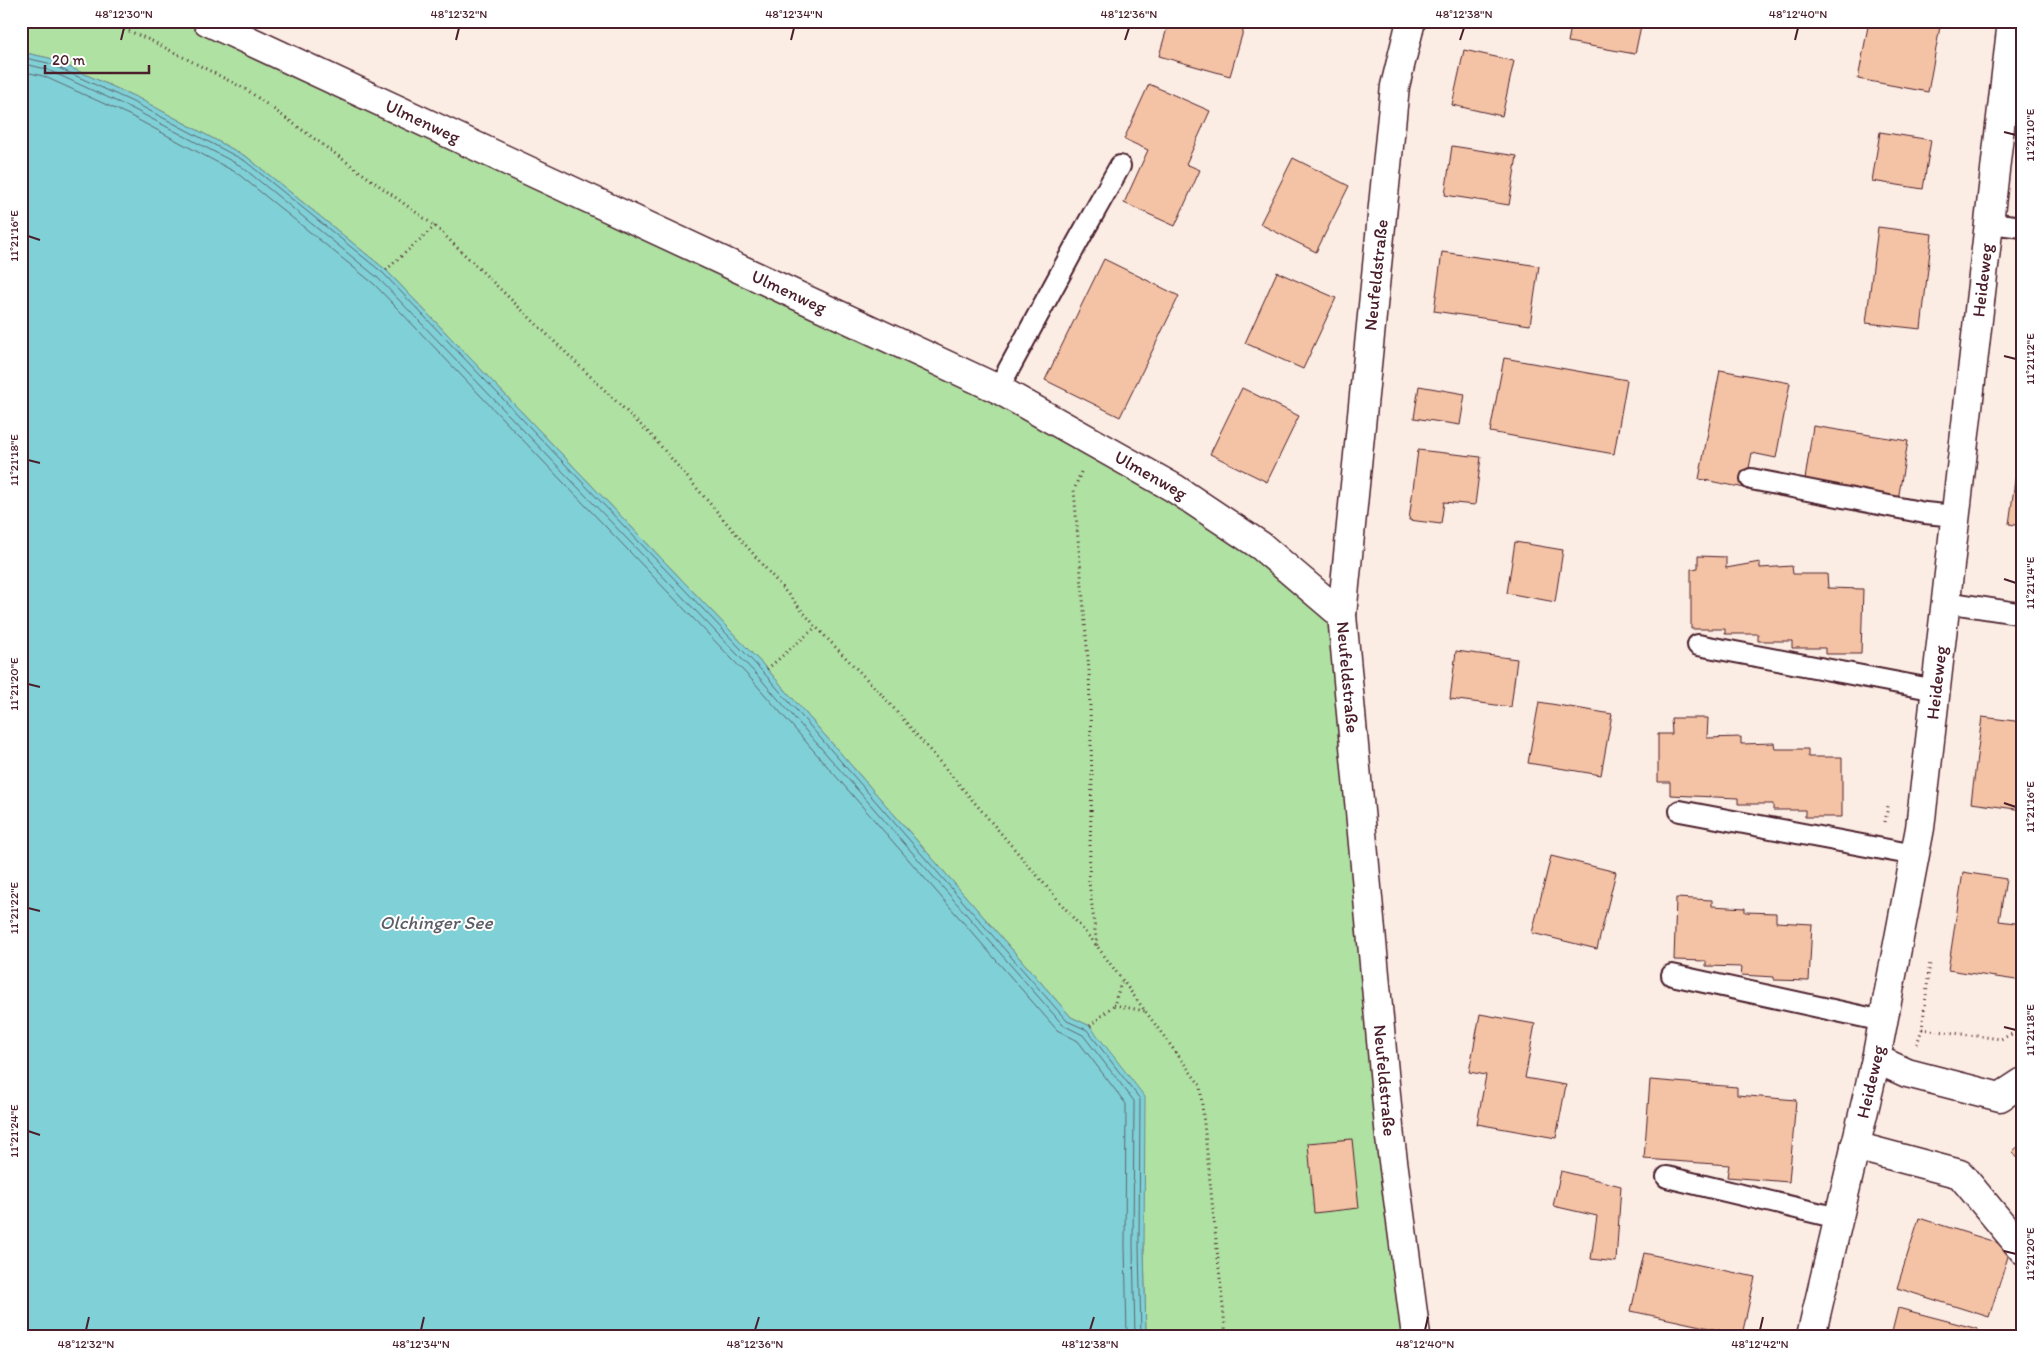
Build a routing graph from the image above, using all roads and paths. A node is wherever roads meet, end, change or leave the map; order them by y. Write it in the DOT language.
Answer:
graph roads {
  1 [pos="106,21"];
  2 [pos="207,21"];
  3 [pos="1411,21"];
  4 [pos="2012,21"];
  5 [pos="1120,166"];
  6 [pos="1989,223"];
  7 [pos="435,226"];
  8 [pos="2023,227"];
  9 [pos="386,270"];
  10 [pos="998,390"];
  11 [pos="1092,443"];
  12 [pos="1751,479"];
  13 [pos="1955,516"];
  14 [pos="1946,602"];
  15 [pos="2023,614"];
  16 [pos="1342,615"];
  17 [pos="816,627"];
  18 [pos="1698,645"];
  19 [pos="766,669"];
  20 [pos="1936,690"];
  21 [pos="1680,811"];
  22 [pos="1915,855"];
  23 [pos="1097,946"];
  24 [pos="1672,975"];
  25 [pos="1122,980"];
  26 [pos="1114,1005"];
  27 [pos="1145,1011"];
  28 [pos="1883,1021"];
  29 [pos="1090,1026"];
  30 [pos="2023,1029"];
  31 [pos="1922,1030"];
  32 [pos="1876,1059"];
  33 [pos="2023,1082"];
  34 [pos="1855,1146"];
  35 [pos="1668,1177"];
  36 [pos="1838,1218"];
  37 [pos="2023,1250"];
  38 [pos="1226,1336"];
  39 [pos="1416,1336"];
  40 [pos="1811,1336"];
  1 -- 7 [label="path"];
  2 -- 10 [label="street, Ulmenweg"];
  3 -- 16 [label="street, Neufeldstraße"];
  4 -- 6 [label="street, Heideweg"];
  5 -- 10 [label="lane"];
  6 -- 8 [label="lane"];
  6 -- 13 [label="street, Heideweg"];
  7 -- 9 [label="path"];
  7 -- 17 [label="path"];
  10 -- 11 [label="street, Ulmenweg"];
  11 -- 16 [label="street, Ulmenweg"];
  11 -- 23 [label="path"];
  12 -- 13 [label="lane"];
  13 -- 14 [label="street, Heideweg"];
  14 -- 15 [label="lane"];
  14 -- 20 [label="street, Heideweg"];
  16 -- 39 [label="street, Neufeldstraße"];
  17 -- 19 [label="path"];
  17 -- 23 [label="path"];
  18 -- 20 [label="lane"];
  20 -- 22 [label="street, Heideweg"];
  21 -- 22 [label="lane"];
  22 -- 28 [label="street, Heideweg"];
  23 -- 25 [label="path"];
  24 -- 28 [label="lane"];
  25 -- 26 [label="path"];
  25 -- 27 [label="path"];
  26 -- 27 [label="path"];
  26 -- 29 [label="path"];
  27 -- 38 [label="path"];
  28 -- 32 [label="street, Heideweg"];
  30 -- 31 [label="path"];
  32 -- 33 [label="street"];
  32 -- 34 [label="street, Heideweg"];
  34 -- 36 [label="street, Heideweg"];
  34 -- 37 [label="street"];
  35 -- 36 [label="lane"];
  36 -- 40 [label="street, Heideweg"];
}
